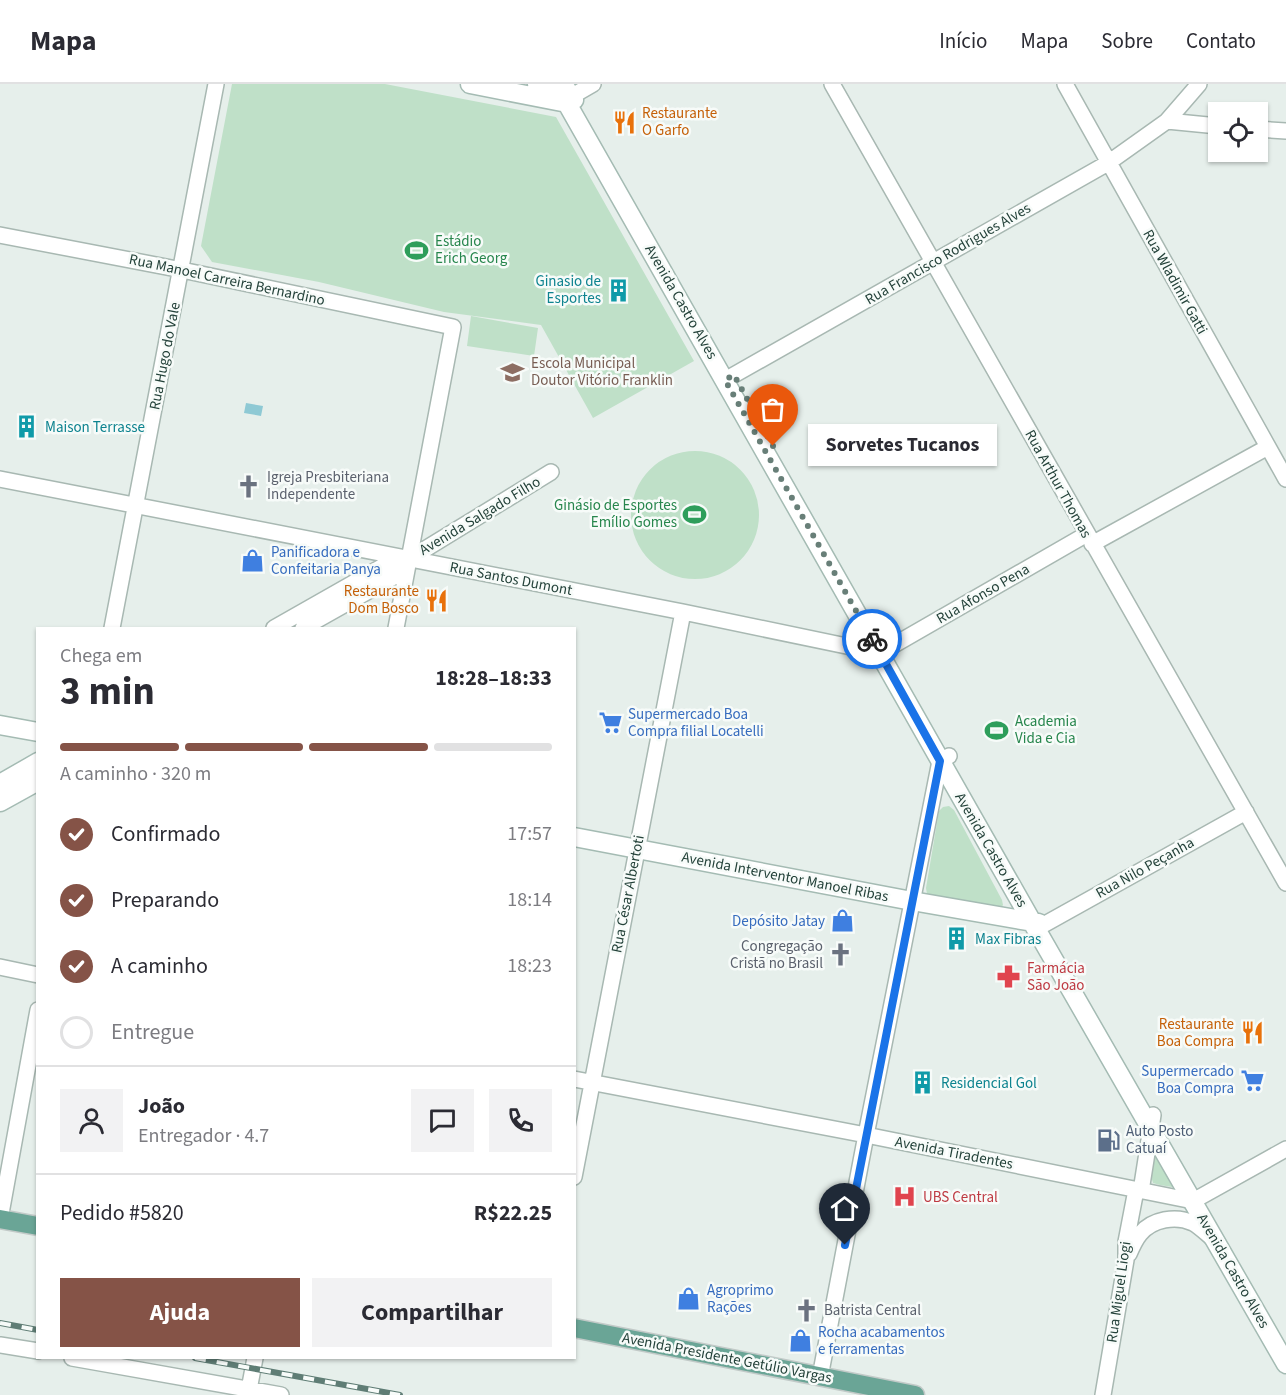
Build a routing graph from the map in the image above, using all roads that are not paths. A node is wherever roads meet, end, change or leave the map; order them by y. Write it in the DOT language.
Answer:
graph roads {
  1 [pos="216,84"];
  2 [pos="470,84"];
  3 [pos="537,84"];
  4 [pos="593,84"];
  5 [pos="832,84"];
  6 [pos="1065,84"];
  7 [pos="1199,84"];
  8 [pos="567,92"];
  9 [pos="1167,121"];
  10 [pos="1208,125"];
  11 [pos="1268,130"];
  12 [pos="1286,131"];
  13 [pos="1108,163"];
  14 [pos="0,235"];
  15 [pos="934,261"];
  16 [pos="182,270"];
  17 [pos="730,378"];
  18 [pos="1268,447"];
  19 [pos="551,472"];
  20 [pos="0,479"];
  21 [pos="1286,479"];
  22 [pos="135,506"];
  23 [pos="1089,539"];
  24 [pos="405,562"];
  25 [pos="683,612"];
  26 [pos="112,627"];
  27 [pos="276,627"];
  28 [pos="305,627"];
  29 [pos="396,627"];
  30 [pos="884,651"];
  31 [pos="0,725"];
  32 [pos="36,732"];
  33 [pos="945,758"];
  34 [pos="36,763"];
  35 [pos="36,782"];
  36 [pos="0,784"];
  37 [pos="0,802"];
  38 [pos="1246,812"];
  39 [pos="576,837"];
  40 [pos="637,849"];
  41 [pos="1286,883"];
  42 [pos="912,901"];
  43 [pos="1039,923"];
  44 [pos="0,967"];
  45 [pos="36,975"];
  46 [pos="36,1021"];
  47 [pos="576,1079"];
  48 [pos="593,1082"];
  49 [pos="1152,1122"];
  50 [pos="866,1135"];
  51 [pos="1286,1149"];
  52 [pos="576,1167"];
  53 [pos="1138,1190"];
  54 [pos="1197,1199"];
  55 [pos="0,1219"];
  56 [pos="36,1226"];
  57 [pos="1216,1241"];
  58 [pos="1126,1260"];
  59 [pos="1263,1314"];
  60 [pos="576,1328"];
  61 [pos="1286,1344"];
  62 [pos="0,1345"];
  63 [pos="36,1351"];
  64 [pos="77,1359"];
  65 [pos="255,1359"];
  66 [pos="1286,1364"];
  67 [pos="820,1377"];
  68 [pos="248,1392"];
  69 [pos="281,1395"];
  70 [pos="915,1395"];
  71 [pos="1103,1395"];
  1 -- 16 [label="street, Rua Hugo do Vale"];
  2 -- 8 [label="main road"];
  3 -- 8 [label="main road"];
  4 -- 8 [label="street"];
  5 -- 15 [label="street, Rua Arthur Thomas"];
  6 -- 13 [label="street, Rua Wladimir Gatti"];
  7 -- 9 [label="street, Rua Francisco Rodrigues Alves"];
  8 -- 17 [label="main road, Avenida Castro Alves"];
  9 -- 10 [label="street"];
  9 -- 13 [label="street, Rua Francisco Rodrigues Alves"];
  11 -- 12 [label="street"];
  13 -- 15 [label="street, Rua Francisco Rodrigues Alves"];
  13 -- 18 [label="street, Rua Wladimir Gatti"];
  14 -- 16 [label="street, Rua Manoel Carreira Bernardino"];
  15 -- 17 [label="street, Rua Francisco Rodrigues Alves"];
  15 -- 23 [label="street, Rua Arthur Thomas"];
  16 -- 22 [label="street, Rua Hugo do Vale"];
  16 -- 24 [label="street, Rua Manoel Carreira Bernardino"];
  17 -- 30 [label="main road, Avenida Castro Alves"];
  18 -- 21 [label="street, Rua Wladimir Gatti"];
  18 -- 23 [label="street, Rua Afonso Pena"];
  19 -- 24 [label="street, Avenida Salgado Filho"];
  20 -- 22 [label="street, Rua Santos Dumont"];
  22 -- 24 [label="street, Rua Santos Dumont"];
  22 -- 26 [label="street, Rua Hugo do Vale"];
  23 -- 30 [label="street, Rua Afonso Pena"];
  23 -- 38 [label="street, Rua Arthur Thomas"];
  24 -- 25 [label="street, Rua Santos Dumont"];
  24 -- 27 [label="street, Avenida Salgado Filho"];
  24 -- 28 [label="street, Avenida Salgado Filho"];
  24 -- 29 [label="street"];
  25 -- 30 [label="street, Rua Santos Dumont"];
  25 -- 40 [label="street, Rua César Albertoti"];
  30 -- 33 [label="main road, Avenida Castro Alves"];
  31 -- 32 [label="main road"];
  33 -- 42 [label="street"];
  33 -- 43 [label="main road, Avenida Castro Alves"];
  34 -- 36 [label="main road"];
  35 -- 37 [label="main road"];
  38 -- 41 [label="street, Rua Arthur Thomas"];
  38 -- 43 [label="street, Rua Nilo Peçanha"];
  39 -- 40 [label="main road, Avenida Interventor Manoel Ribas"];
  40 -- 42 [label="main road, Avenida Interventor Manoel Ribas"];
  40 -- 48 [label="street, Rua César Albertoti"];
  42 -- 43 [label="main road, Avenida Interventor Manoel Ribas"];
  42 -- 50 [label="street"];
  43 -- 49 [label="main road, Avenida Castro Alves"];
  44 -- 45 [label="street"];
  46 -- 55 [label="street"];
  47 -- 48 [label="street, Avenida Tiradentes"];
  48 -- 50 [label="street, Avenida Tiradentes"];
  48 -- 52 [label="street, Rua César Albertoti"];
  49 -- 53 [label="street, Rua Miguel Liogi"];
  49 -- 54 [label="main road, Avenida Castro Alves"];
  50 -- 53 [label="street, Avenida Tiradentes"];
  50 -- 67 [label="street"];
  51 -- 54 [label="street"];
  53 -- 54 [label="street, Avenida Tiradentes"];
  53 -- 58 [label="street, Rua Miguel Liogi"];
  54 -- 57 [label="main road, Avenida Castro Alves"];
  54 -- 59 [label="main road, Avenida Castro Alves"];
  55 -- 56 [label="main road"];
  57 -- 58 [label="street"];
  57 -- 59 [label="main road, Avenida Castro Alves"];
  58 -- 71 [label="street, Rua Miguel Liogi"];
  59 -- 61 [label="main road, Avenida Castro Alves"];
  59 -- 66 [label="main road, Avenida Castro Alves"];
  60 -- 67 [label="main road, Avenida Presidente Getúlio Vargas"];
  62 -- 63 [label="street"];
  64 -- 68 [label="street"];
  65 -- 68 [label="street"];
  67 -- 70 [label="main road, Avenida Presidente Getúlio Vargas"];
  68 -- 69 [label="street"];
}
